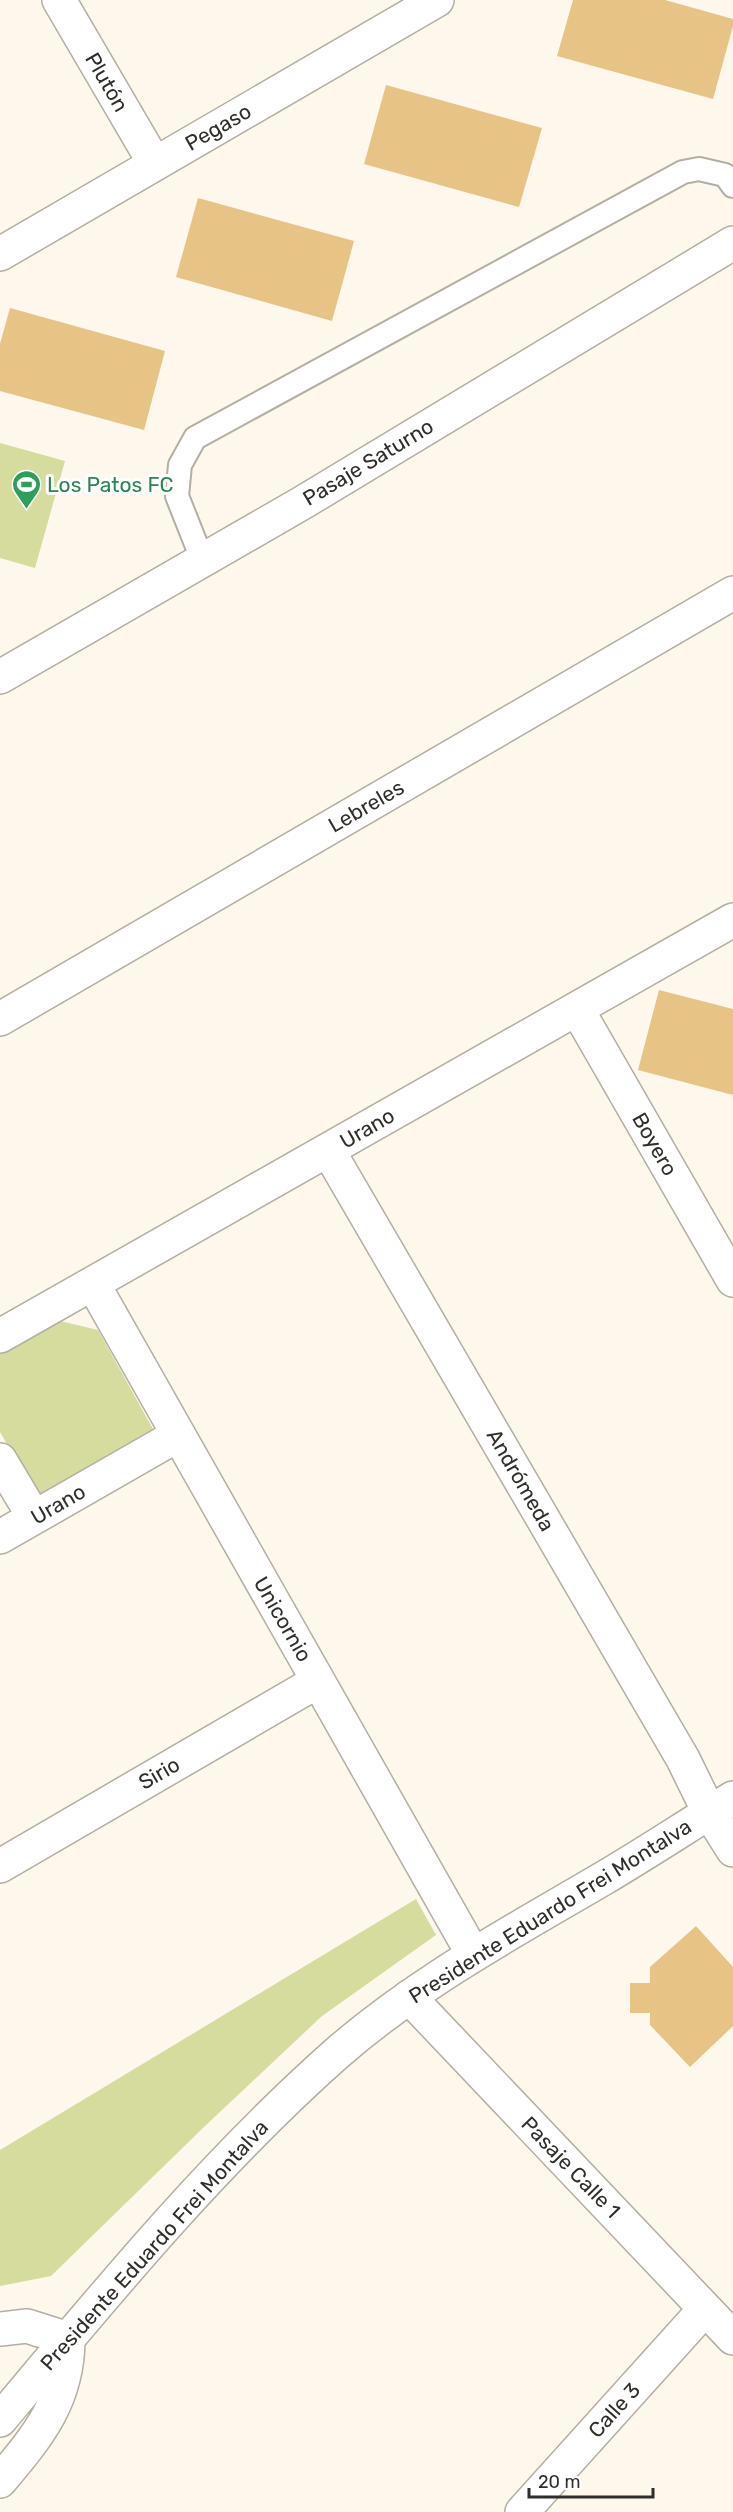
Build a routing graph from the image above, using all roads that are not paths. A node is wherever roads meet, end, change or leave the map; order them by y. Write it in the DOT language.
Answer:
graph roads {
  1 [pos="59,0"];
  2 [pos="437,0"];
  3 [pos="388,12"];
  4 [pos="154,164"];
  5 [pos="733,186"];
  6 [pos="733,243"];
  7 [pos="0,255"];
  8 [pos="202,559"];
  9 [pos="733,592"];
  10 [pos="0,676"];
  11 [pos="733,920"];
  12 [pos="577,1009"];
  13 [pos="0,1019"];
  14 [pos="328,1150"];
  15 [pos="733,1280"];
  16 [pos="93,1284"];
  17 [pos="0,1336"];
  18 [pos="178,1435"];
  19 [pos="0,1460"];
  20 [pos="34,1517"];
  21 [pos="0,1537"];
  22 [pos="318,1681"];
  23 [pos="721,1805"];
  24 [pos="733,1850"];
  25 [pos="0,1866"];
  26 [pos="473,1954"];
  27 [pos="409,1997"];
  28 [pos="705,2309"];
  29 [pos="0,2329"];
  30 [pos="733,2338"];
  31 [pos="68,2339"];
  32 [pos="0,2420"];
  33 [pos="0,2481"];
  34 [pos="522,2512"];
  1 -- 4 [label="street, Plutón"];
  2 -- 3 [label="street, Pegaso"];
  3 -- 4 [label="street, Pegaso"];
  4 -- 7 [label="street, Pegaso"];
  5 -- 8 [label="lane"];
  6 -- 8 [label="street, Pasaje Saturno"];
  8 -- 10 [label="street, Pasaje Saturno"];
  9 -- 13 [label="street, Lebreles"];
  11 -- 12 [label="street, Urano"];
  12 -- 14 [label="street, Urano"];
  12 -- 15 [label="street, Boyero"];
  14 -- 16 [label="street, Urano"];
  14 -- 23 [label="street, Andrómeda"];
  16 -- 17 [label="street, Urano"];
  16 -- 18 [label="street, Unicornio"];
  18 -- 20 [label="street, Urano"];
  18 -- 22 [label="street, Unicornio"];
  19 -- 20 [label="street"];
  20 -- 21 [label="street, Urano"];
  22 -- 25 [label="street, Sirio"];
  22 -- 26 [label="street, Unicornio"];
  23 -- 24 [label="street, Andrómeda"];
  23 -- 26 [label="street, Presidente Eduardo Frei Montalva"];
  26 -- 27 [label="street, Presidente Eduardo Frei Montalva"];
  27 -- 28 [label="street, Pasaje Calle 1"];
  27 -- 31 [label="street, Presidente Eduardo Frei Montalva"];
  28 -- 30 [label="street, Pasaje Calle 1"];
  28 -- 34 [label="street, Calle 3"];
  29 -- 31 [label="street"];
  31 -- 32 [label="street, Presidente Eduardo Frei Montalva"];
  31 -- 33 [label="street"];
}
